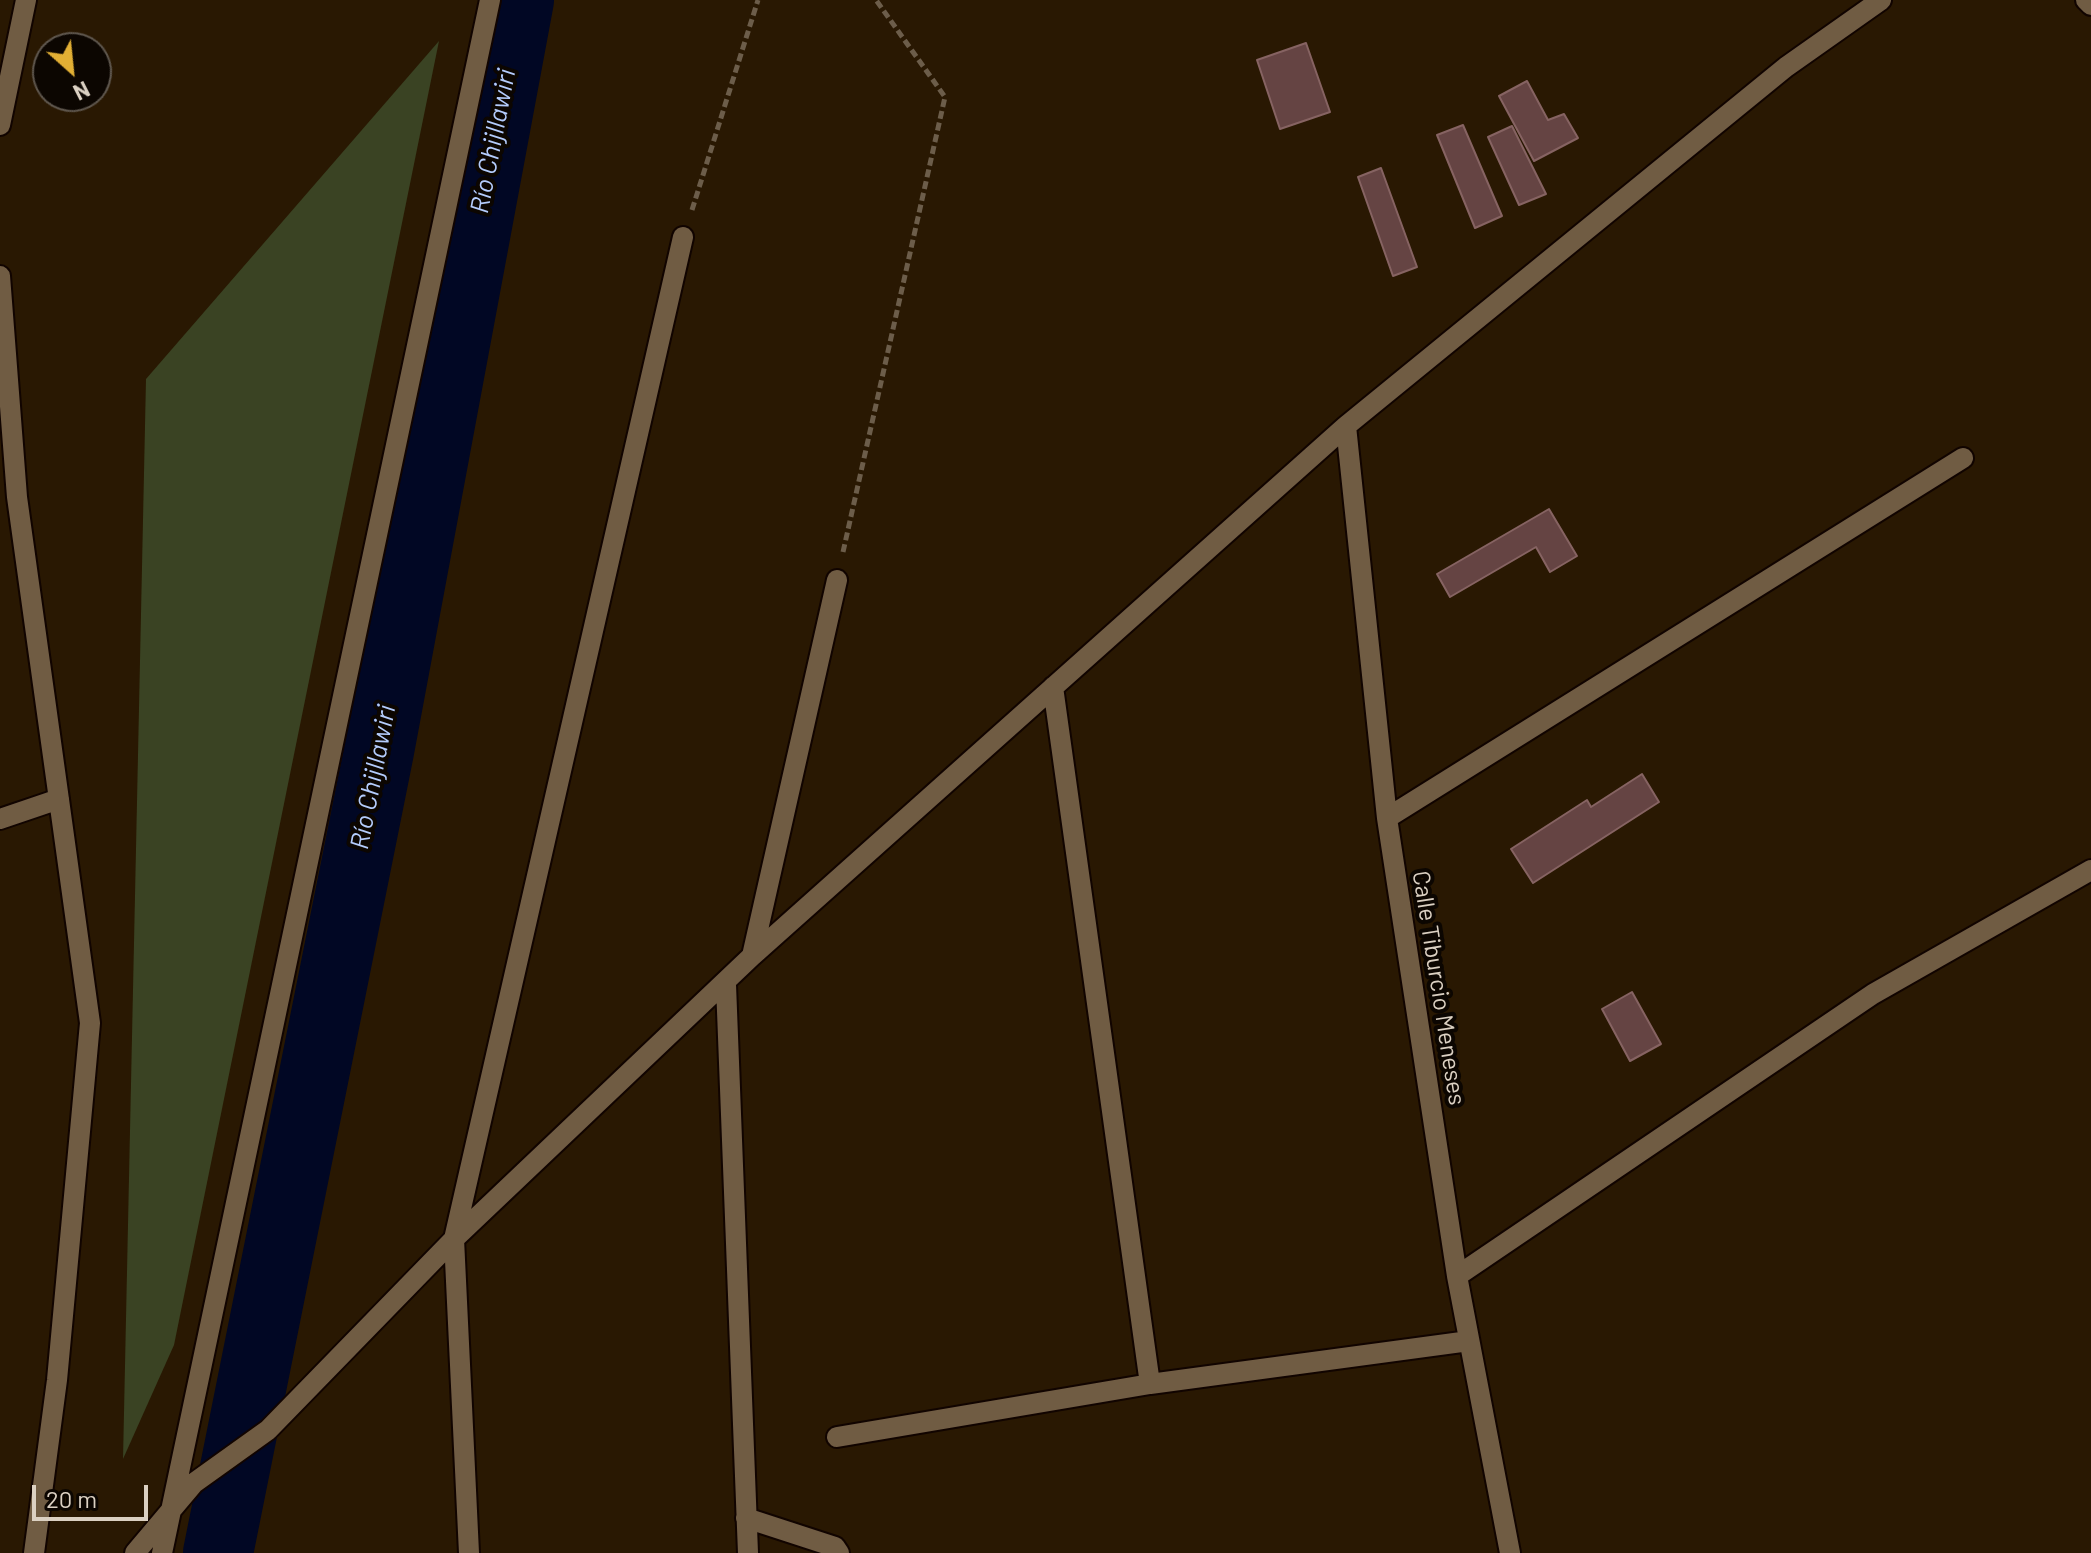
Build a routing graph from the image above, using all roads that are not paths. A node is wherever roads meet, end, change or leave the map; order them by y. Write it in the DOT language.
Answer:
graph roads {
  1 [pos="26,0"];
  2 [pos="490,0"];
  3 [pos="1881,0"];
  4 [pos="2086,0"];
  5 [pos="2091,5"];
  6 [pos="0,125"];
  7 [pos="683,237"];
  8 [pos="0,276"];
  9 [pos="1346,426"];
  10 [pos="1963,458"];
  11 [pos="9,500"];
  12 [pos="837,580"];
  13 [pos="1053,687"];
  14 [pos="59,799"];
  15 [pos="1387,818"];
  16 [pos="0,819"];
  17 [pos="2091,870"];
  18 [pos="752,956"];
  19 [pos="726,985"];
  20 [pos="454,1239"];
  21 [pos="1457,1276"];
  22 [pos="1469,1341"];
  23 [pos="1150,1384"];
  24 [pos="837,1437"];
  25 [pos="170,1510"];
  26 [pos="746,1518"];
  27 [pos="34,1553"];
  28 [pos="135,1553"];
  29 [pos="162,1553"];
  30 [pos="469,1553"];
  31 [pos="748,1553"];
  32 [pos="839,1553"];
  33 [pos="1510,1553"];
  1 -- 6 [label="street"];
  2 -- 25 [label="street"];
  3 -- 9 [label="street"];
  4 -- 5 [label="street"];
  7 -- 20 [label="street"];
  8 -- 11 [label="street"];
  9 -- 13 [label="street"];
  9 -- 15 [label="street, Calle Tiburcio Meneses"];
  10 -- 15 [label="street"];
  11 -- 14 [label="street"];
  12 -- 18 [label="street"];
  13 -- 18 [label="street"];
  13 -- 23 [label="street"];
  14 -- 16 [label="street"];
  14 -- 27 [label="street"];
  15 -- 21 [label="street, Calle Tiburcio Meneses"];
  17 -- 21 [label="street"];
  18 -- 19 [label="street"];
  19 -- 20 [label="street"];
  19 -- 26 [label="street"];
  20 -- 25 [label="street"];
  20 -- 30 [label="street"];
  21 -- 22 [label="street, Calle Tiburcio Meneses"];
  22 -- 23 [label="street"];
  22 -- 33 [label="street, Calle Tiburcio Meneses"];
  23 -- 24 [label="street"];
  25 -- 28 [label="street"];
  25 -- 29 [label="street"];
  26 -- 31 [label="street"];
  26 -- 32 [label="street"];
}
